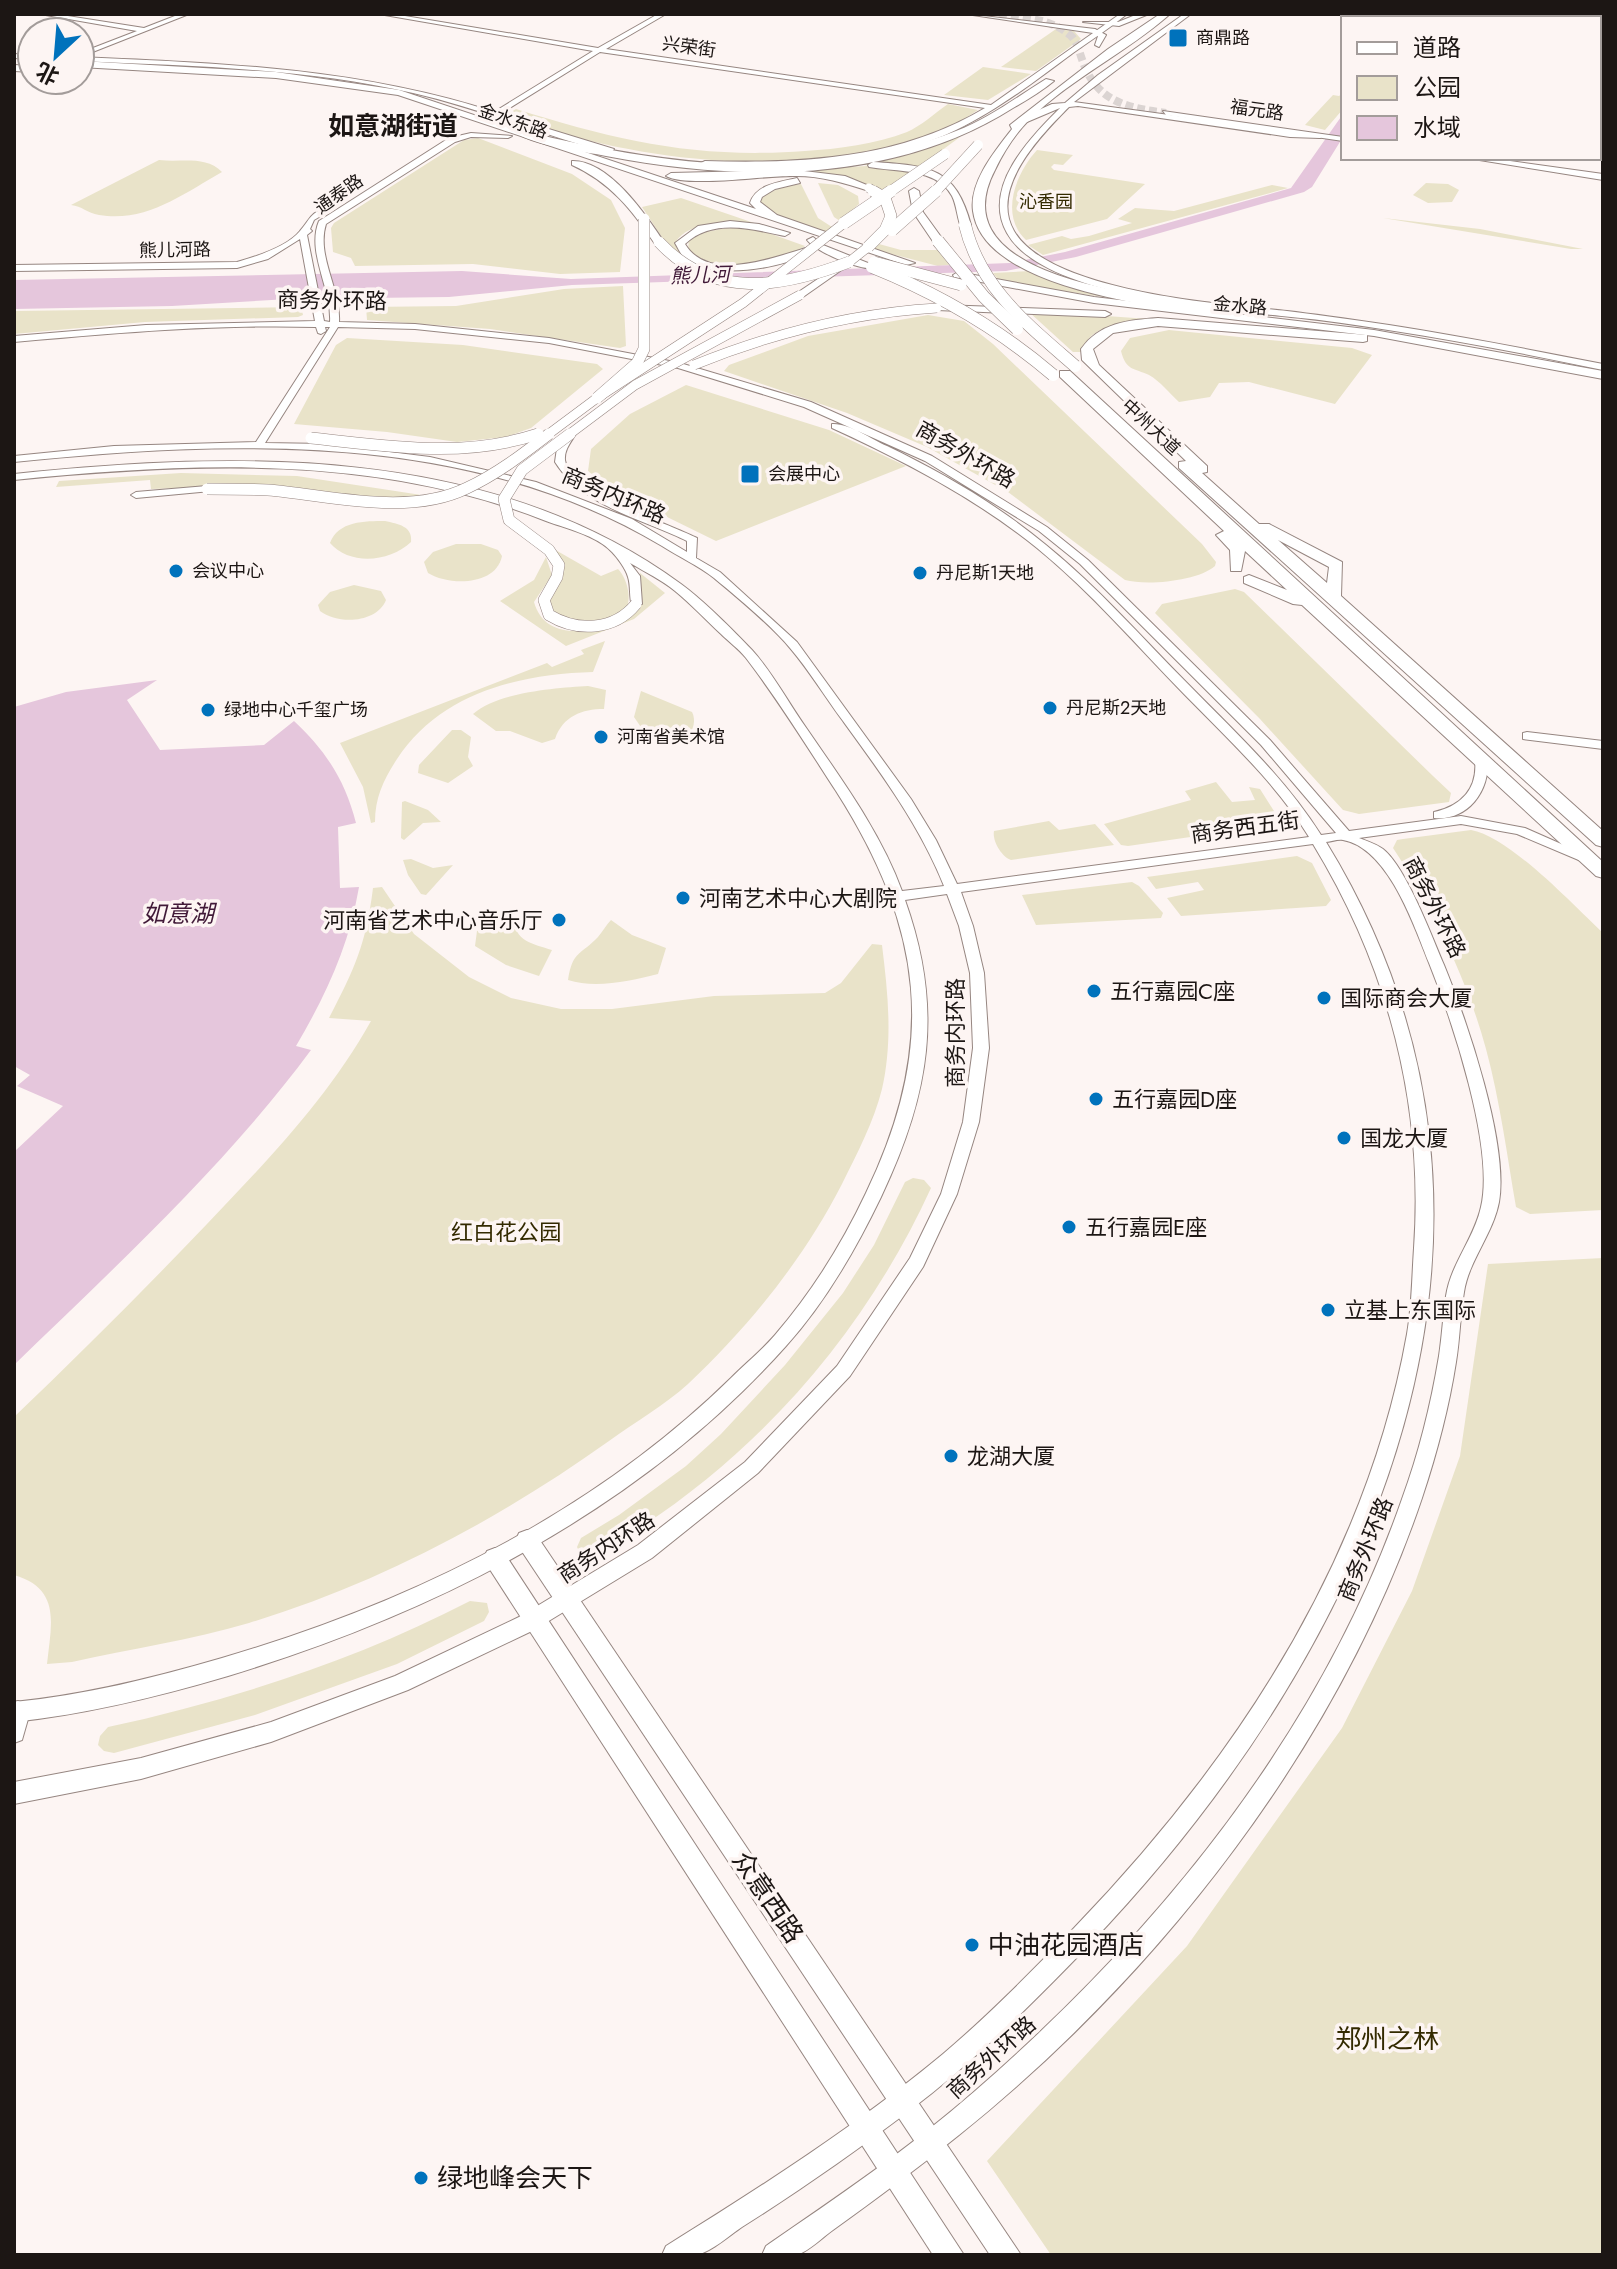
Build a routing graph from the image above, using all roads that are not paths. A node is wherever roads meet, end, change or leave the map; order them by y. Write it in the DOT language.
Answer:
graph roads {
  1 [pos="43,14"];
  2 [pos="173,14"];
  3 [pos="186,14"];
  4 [pos="382,14"];
  5 [pos="648,14"];
  6 [pos="663,14"];
  7 [pos="970,14"];
  8 [pos="1024,14"];
  9 [pos="1124,14"];
  10 [pos="1145,14"];
  11 [pos="1166,14"];
  12 [pos="1188,14"];
  13 [pos="1108,25"];
  14 [pos="135,29"];
  15 [pos="144,30"];
  16 [pos="1098,32"];
  17 [pos="1099,45"];
  18 [pos="586,48"];
  19 [pos="96,49"];
  20 [pos="96,50"];
  21 [pos="598,50"];
  22 [pos="1111,51"];
  23 [pos="96,58"];
  24 [pos="96,59"];
  25 [pos="96,72"];
  26 [pos="189,77"];
  27 [pos="137,78"];
  28 [pos="1076,79"];
  29 [pos="1049,81"];
  30 [pos="1081,94"];
  31 [pos="1069,103"];
  32 [pos="993,107"];
  33 [pos="1167,112"];
  34 [pos="489,114"];
  35 [pos="1024,120"];
  36 [pos="453,127"];
  37 [pos="999,128"];
  38 [pos="523,134"];
  39 [pos="1324,135"];
  40 [pos="508,136"];
  41 [pos="1341,138"];
  42 [pos="978,140"];
  43 [pos="945,154"];
  44 [pos="591,157"];
  45 [pos="1487,160"];
  46 [pos="1509,160"];
  47 [pos="818,166"];
  48 [pos="1603,175"];
  49 [pos="743,212"];
  50 [pos="311,219"];
  51 [pos="644,219"];
  52 [pos="325,220"];
  53 [pos="844,223"];
  54 [pos="965,225"];
  55 [pos="802,228"];
  56 [pos="290,231"];
  57 [pos="318,231"];
  58 [pos="303,234"];
  59 [pos="811,243"];
  60 [pos="868,247"];
  61 [pos="268,255"];
  62 [pos="306,258"];
  63 [pos="849,262"];
  64 [pos="910,263"];
  65 [pos="873,264"];
  66 [pos="14,265"];
  67 [pos="1070,278"];
  68 [pos="959,280"];
  69 [pos="937,308"];
  70 [pos="1176,318"];
  71 [pos="327,322"];
  72 [pos="1293,322"];
  73 [pos="1363,338"];
  74 [pos="14,339"];
  75 [pos="14,346"];
  76 [pos="1603,367"];
  77 [pos="1075,368"];
  78 [pos="1603,375"];
  79 [pos="1577,383"];
  80 [pos="1603,383"];
  81 [pos="597,398"];
  82 [pos="612,401"];
  83 [pos="576,414"];
  84 [pos="572,432"];
  85 [pos="256,444"];
  86 [pos="14,459"];
  87 [pos="14,477"];
  88 [pos="136,495"];
  89 [pos="1239,514"];
  90 [pos="609,543"];
  91 [pos="692,556"];
  92 [pos="1236,568"];
  93 [pos="1249,580"];
  94 [pos="1333,598"];
  95 [pos="1317,610"];
  96 [pos="1481,760"];
  97 [pos="1342,832"];
  98 [pos="1315,836"];
  99 [pos="1603,841"];
  100 [pos="1597,866"];
  101 [pos="952,885"];
  102 [pos="897,892"];
  103 [pos="527,1540"];
  104 [pos="495,1558"];
  105 [pos="567,1599"];
  106 [pos="534,1618"];
  107 [pos="15,1719"];
  108 [pos="14,1793"];
  109 [pos="903,2099"];
  110 [pos="867,2127"];
  111 [pos="931,2141"];
  112 [pos="895,2170"];
  113 [pos="675,2255"];
  114 [pos="775,2255"];
  115 [pos="950,2255"];
  116 [pos="1007,2255"];
  1 -- 14 [label="street"];
  2 -- 14 [label="street"];
  3 -- 15 [label="street"];
  4 -- 18 [label="street, 兴荣街"];
  5 -- 18 [label="street"];
  6 -- 21 [label="street"];
  7 -- 16 [label="main road"];
  8 -- 13 [label="main road"];
  9 -- 13 [label="street"];
  10 -- 13 [label="main road"];
  10 -- 17 [label="highway, 中州大道"];
  11 -- 22 [label="highway, 中州大道"];
  12 -- 30 [label="street"];
  13 -- 16 [label="street"];
  14 -- 15 [label="street"];
  14 -- 19 [label="street"];
  15 -- 20 [label="street"];
  16 -- 17 [label="main road"];
  16 -- 32 [label="street"];
  17 -- 29 [label="highway, 中州大道"];
  18 -- 21 [label="street, 兴荣街"];
  18 -- 34 [label="street"];
  21 -- 32 [label="street, 兴荣街"];
  21 -- 34 [label="street"];
  22 -- 28 [label="highway, 中州大道"];
  22 -- 37 [label="highway"];
  23 -- 34 [label="street"];
  24 -- 38 [label="main road, 金水东路"];
  25 -- 26 [label="main road, 金水东路"];
  26 -- 27 [label="main road"];
  26 -- 40 [label="main road, 金水东路"];
  28 -- 30 [label="street"];
  28 -- 35 [label="highway, 中州大道"];
  29 -- 42 [label="highway, 中州大道"];
  29 -- 47 [label="highway"];
  30 -- 31 [label="street"];
  30 -- 39 [label="street"];
  31 -- 35 [label="street"];
  31 -- 39 [label="street"];
  31 -- 67 [label="street"];
  32 -- 34 [label="street"];
  33 -- 39 [label="main road, 福元路"];
  34 -- 38 [label="main road"];
  35 -- 54 [label="highway, 中州大道"];
  35 -- 67 [label="highway"];
  36 -- 50 [label="street, 通泰路"];
  38 -- 44 [label="main road, 金水东路"];
  38 -- 47 [label="highway"];
  39 -- 41 [label="main road, 福元路"];
  40 -- 49 [label="main road, 金水东路"];
  40 -- 51 [label="main road"];
  40 -- 52 [label="street, 通泰路"];
  42 -- 43 [label="highway, 中州大道"];
  42 -- 60 [label="highway, bridge"];
  43 -- 53 [label="highway, bridge"];
  43 -- 77 [label="highway, 中州大道, bridge"];
  44 -- 49 [label="main road, 金水东路"];
  44 -- 60 [label="main road, bridge"];
  45 -- 48 [label="main road"];
  46 -- 48 [label="main road"];
  47 -- 54 [label="highway"];
  49 -- 55 [label="main road, 金水东路"];
  49 -- 59 [label="main road, 金水东路"];
  50 -- 56 [label="street, 熊儿河路"];
  50 -- 58 [label="street, 通泰路"];
  51 -- 63 [label="main road, bridge"];
  51 -- 81 [label="main road, bridge"];
  52 -- 57 [label="street, 通泰路"];
  52 -- 58 [label="street, 熊儿河路"];
  53 -- 55 [label="main road, bridge"];
  53 -- 59 [label="street, bridge"];
  54 -- 77 [label="highway, 中州大道, bridge"];
  55 -- 64 [label="main road, 金水东路"];
  56 -- 57 [label="street"];
  56 -- 66 [label="street, 熊儿河路"];
  57 -- 71 [label="street, 通泰路"];
  58 -- 61 [label="street, 熊儿河路"];
  58 -- 62 [label="street, 通泰路"];
  59 -- 59 [label="main road"];
  59 -- 65 [label="highway"];
  59 -- 81 [label="street, bridge"];
  60 -- 63 [label="street, bridge"];
  61 -- 62 [label="street"];
  61 -- 66 [label="street, 熊儿河路"];
  62 -- 71 [label="street, 通泰路"];
  63 -- 82 [label="street, bridge"];
  64 -- 68 [label="main road, 金水路"];
  65 -- 68 [label="main road, 金水路, bridge"];
  65 -- 77 [label="highway, bridge"];
  67 -- 72 [label="highway"];
  67 -- 76 [label="street"];
  68 -- 70 [label="main road, 金水路"];
  68 -- 72 [label="main road, 金水路"];
  69 -- 70 [label="main road"];
  69 -- 82 [label="street, bridge"];
  70 -- 73 [label="main road, 金水路"];
  71 -- 74 [label="street, 商务外环路"];
  71 -- 75 [label="street, 商务外环路"];
  71 -- 85 [label="street"];
  71 -- 97 [label="street, 商务外环路"];
  71 -- 98 [label="street, 商务外环路"];
  72 -- 78 [label="main road, 金水路"];
  73 -- 77 [label="highway"];
  73 -- 80 [label="main road, 金水路"];
  77 -- 89 [label="highway, 中州大道"];
  77 -- 92 [label="highway"];
  77 -- 95 [label="highway, 中州大道"];
  79 -- 80 [label="main road"];
  81 -- 83 [label="street, bridge"];
  82 -- 84 [label="street, bridge"];
  83 -- 85 [label="street, bridge"];
  83 -- 88 [label="street, bridge"];
  84 -- 90 [label="street, bridge"];
  84 -- 91 [label="street"];
  85 -- 86 [label="street, 商务内环路"];
  85 -- 91 [label="street, 商务内环路"];
  87 -- 90 [label="street, 商务内环路"];
  89 -- 94 [label="highway, 中州大道"];
  89 -- 94 [label="highway"];
  90 -- 102 [label="street, 商务内环路"];
  91 -- 101 [label="street, 商务内环路"];
  93 -- 95 [label="highway"];
  94 -- 99 [label="highway, 中州大道"];
  95 -- 96 [label="highway, 中州大道"];
  96 -- 97 [label="street, 商务西五街"];
  96 -- 100 [label="highway, 中州大道"];
  97 -- 98 [label="street, 商务西五街"];
  97 -- 100 [label="street, 商务西五街"];
  97 -- 111 [label="street, 商务外环路"];
  98 -- 101 [label="street, 商务西五街"];
  98 -- 109 [label="street, 商务外环路"];
  101 -- 102 [label="street, 商务西五街"];
  101 -- 105 [label="street, 商务内环路"];
  102 -- 103 [label="street, 商务内环路"];
  103 -- 104 [label="street, 商务内环路"];
  103 -- 105 [label="main road, 众意西路"];
  104 -- 106 [label="main road, 众意西路"];
  104 -- 107 [label="street, 商务内环路"];
  105 -- 106 [label="street, 商务内环路"];
  105 -- 109 [label="main road, 众意西路"];
  106 -- 108 [label="street, 商务内环路"];
  106 -- 110 [label="main road, 众意西路"];
  109 -- 110 [label="street, 商务外环路"];
  109 -- 111 [label="main road, 众意西路"];
  110 -- 112 [label="main road, 众意西路"];
  110 -- 113 [label="street, 商务外环路"];
  111 -- 112 [label="street, 商务外环路"];
  111 -- 116 [label="main road, 众意西路"];
  112 -- 114 [label="street, 商务外环路"];
  112 -- 115 [label="main road, 众意西路"];
}
